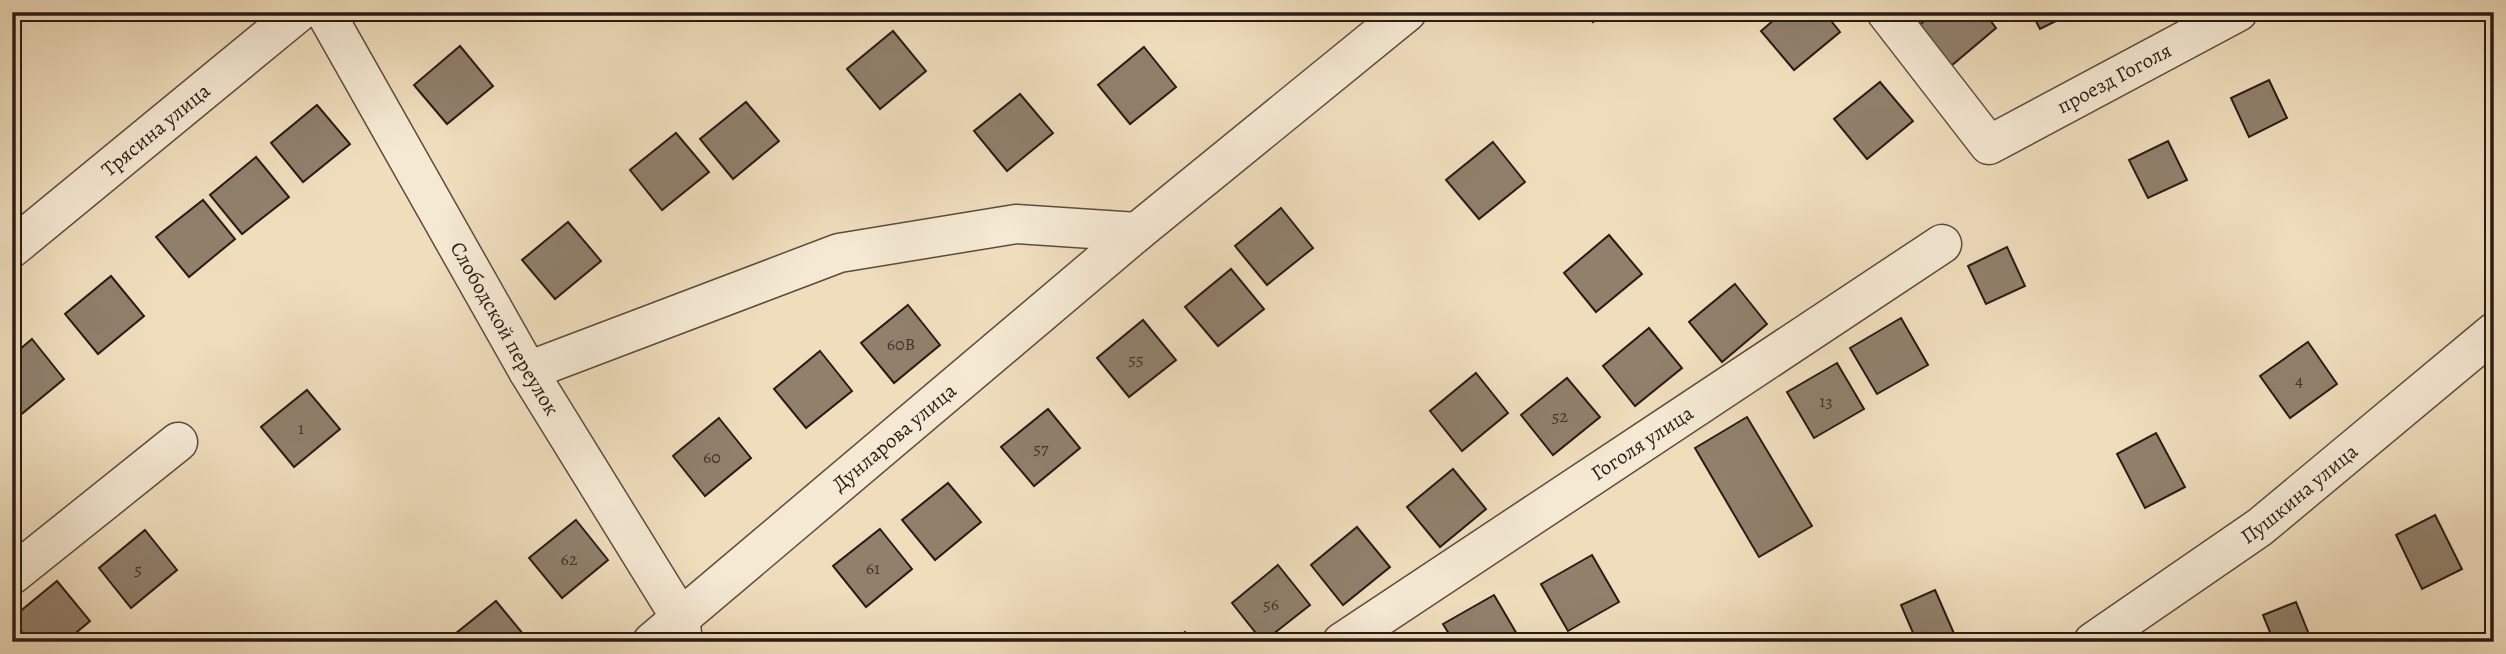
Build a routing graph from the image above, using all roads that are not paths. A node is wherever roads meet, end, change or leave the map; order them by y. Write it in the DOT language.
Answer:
graph roads {
  1 [pos="299,12"];
  2 [pos="325,12"];
  3 [pos="1407,12"];
  4 [pos="1886,12"];
  5 [pos="2238,12"];
  6 [pos="1137,232"];
  7 [pos="1942,244"];
  8 [pos="12,248"];
  9 [pos="2494,332"];
  10 [pos="528,371"];
  11 [pos="178,442"];
  12 [pos="12,575"];
  13 [pos="682,629"];
  14 [pos="652,642"];
  15 [pos="1342,642"];
  16 [pos="2093,642"];
  1 -- 8 [label="street, Трясина улица"];
  2 -- 10 [label="street, Слободской переулок"];
  3 -- 6 [label="street, Дунларова улица"];
  4 -- 5 [label="street, проезд Гоголя"];
  6 -- 10 [label="street"];
  6 -- 13 [label="street, Дунларова улица"];
  7 -- 15 [label="street, Гоголя улица"];
  9 -- 16 [label="street, Пушкина улица"];
  10 -- 13 [label="street, Слободской переулок"];
  11 -- 12 [label="street"];
  13 -- 14 [label="street, Дунларова улица"];
}
